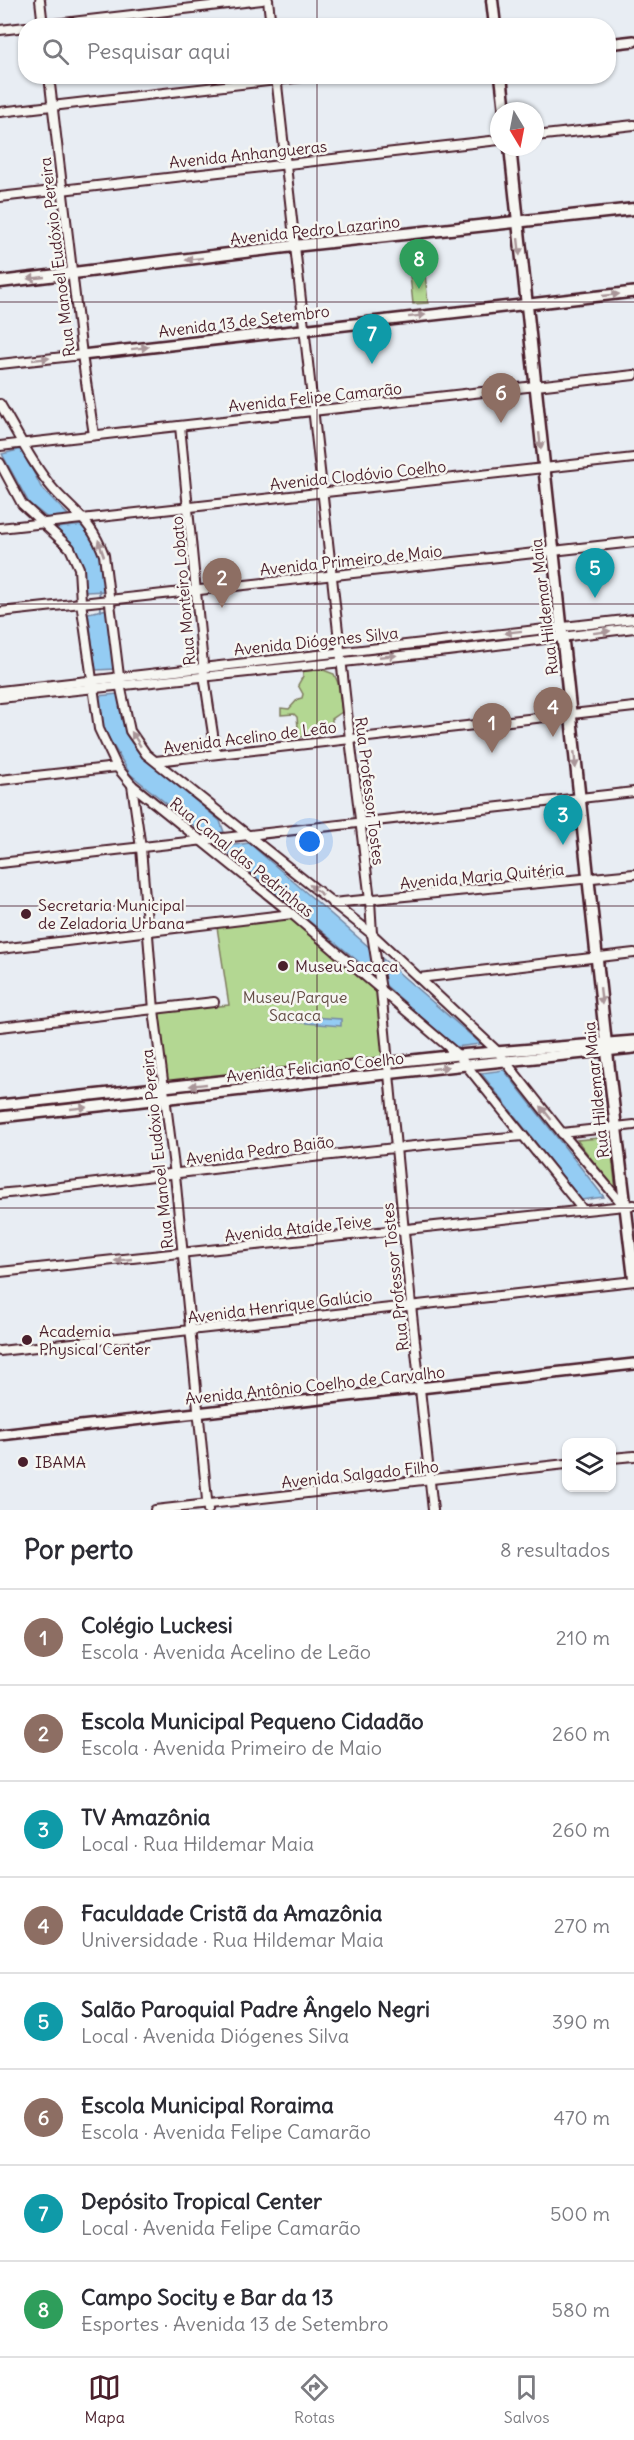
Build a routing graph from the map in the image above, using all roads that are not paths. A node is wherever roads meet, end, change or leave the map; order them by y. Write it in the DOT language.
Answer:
graph roads {
  1 [pos="40,0"];
  2 [pos="262,0"];
  3 [pos="268,0"];
  4 [pos="492,0"];
  5 [pos="42,18"];
  6 [pos="104,18"];
  7 [pos="270,18"];
  8 [pos="494,18"];
  9 [pos="18,28"];
  10 [pos="0,30"];
  11 [pos="634,42"];
  12 [pos="616,43"];
  13 [pos="50,84"];
  14 [pos="230,84"];
  15 [pos="277,84"];
  16 [pos="502,84"];
  17 [pos="504,102"];
  18 [pos="53,107"];
  19 [pos="0,112"];
  20 [pos="634,125"];
  21 [pos="544,135"];
  22 [pos="490,141"];
  23 [pos="511,156"];
  24 [pos="286,164"];
  25 [pos="62,189"];
  26 [pos="0,197"];
  27 [pos="634,209"];
  28 [pos="516,223"];
  29 [pos="294,246"];
  30 [pos="72,274"];
  31 [pos="0,282"];
  32 [pos="634,292"];
  33 [pos="525,304"];
  34 [pos="304,329"];
  35 [pos="82,355"];
  36 [pos="0,364"];
  37 [pos="634,375"];
  38 [pos="534,386"];
  39 [pos="0,404"];
  40 [pos="312,411"];
  41 [pos="180,426"];
  42 [pos="94,435"];
  43 [pos="22,444"];
  44 [pos="0,446"];
  45 [pos="634,458"];
  46 [pos="0,463"];
  47 [pos="543,468"];
  48 [pos="322,492"];
  49 [pos="188,507"];
  50 [pos="82,519"];
  51 [pos="43,524"];
  52 [pos="0,528"];
  53 [pos="634,542"];
  54 [pos="553,551"];
  55 [pos="332,575"];
  56 [pos="197,591"];
  57 [pos="108,599"];
  58 [pos="85,602"];
  59 [pos="0,612"];
  60 [pos="634,619"];
  61 [pos="634,628"];
  62 [pos="563,631"];
  63 [pos="447,640"];
  64 [pos="448,651"];
  65 [pos="341,657"];
  66 [pos="204,671"];
  67 [pos="117,681"];
  68 [pos="95,683"];
  69 [pos="0,691"];
  70 [pos="0,698"];
  71 [pos="634,707"];
  72 [pos="571,714"];
  73 [pos="350,739"];
  74 [pos="216,754"];
  75 [pos="156,761"];
  76 [pos="117,767"];
  77 [pos="0,780"];
  78 [pos="132,785"];
  79 [pos="634,792"];
  80 [pos="579,798"];
  81 [pos="361,821"];
  82 [pos="247,836"];
  83 [pos="202,842"];
  84 [pos="141,848"];
  85 [pos="0,862"];
  86 [pos="634,874"];
  87 [pos="588,879"];
  88 [pos="370,900"];
  89 [pos="332,903"];
  90 [pos="292,914"];
  91 [pos="148,933"];
  92 [pos="372,934"];
  93 [pos="0,949"];
  94 [pos="634,953"];
  95 [pos="597,956"];
  96 [pos="419,978"];
  97 [pos="380,986"];
  98 [pos="214,1002"];
  99 [pos="154,1010"];
  100 [pos="0,1028"];
  101 [pos="634,1041"];
  102 [pos="606,1047"];
  103 [pos="634,1048"];
  104 [pos="498,1052"];
  105 [pos="466,1060"];
  106 [pos="506,1061"];
  107 [pos="389,1063"];
  108 [pos="390,1074"];
  109 [pos="227,1087"];
  110 [pos="164,1089"];
  111 [pos="166,1099"];
  112 [pos="48,1100"];
  113 [pos="0,1105"];
  114 [pos="50,1111"];
  115 [pos="0,1116"];
  116 [pos="634,1125"];
  117 [pos="615,1127"];
  118 [pos="562,1133"];
  119 [pos="523,1136"];
  120 [pos="397,1147"];
  121 [pos="175,1175"];
  122 [pos="0,1194"];
  123 [pos="629,1205"];
  124 [pos="583,1210"];
  125 [pos="404,1231"];
  126 [pos="182,1254"];
  127 [pos="0,1272"];
  128 [pos="634,1279"];
  129 [pos="411,1305"];
  130 [pos="189,1330"];
  131 [pos="0,1351"];
  132 [pos="634,1364"];
  133 [pos="420,1388"];
  134 [pos="198,1414"];
  135 [pos="0,1435"];
  136 [pos="634,1456"];
  137 [pos="616,1458"];
  138 [pos="562,1465"];
  139 [pos="430,1480"];
  140 [pos="208,1507"];
  141 [pos="155,1510"];
  142 [pos="433,1510"];
  1 -- 5 [label="street"];
  2 -- 6 [label="street"];
  3 -- 7 [label="street"];
  4 -- 8 [label="main road"];
  9 -- 10 [label="street"];
  11 -- 12 [label="street"];
  13 -- 18 [label="street, Rua Manoel Eudóxio Pereira"];
  14 -- 18 [label="street"];
  15 -- 24 [label="street, Rua Professor Tostes"];
  16 -- 17 [label="main road"];
  18 -- 19 [label="street"];
  18 -- 25 [label="street, Rua Manoel Eudóxio Pereira"];
  20 -- 21 [label="street"];
  22 -- 24 [label="street, Avenida Anhangueras"];
  23 -- 28 [label="main road, Rua Hildemar Maia"];
  24 -- 25 [label="street, Avenida Anhangueras"];
  24 -- 29 [label="street, Rua Professor Tostes"];
  25 -- 26 [label="street, Avenida Anhangueras"];
  25 -- 30 [label="street, Rua Manoel Eudóxio Pereira"];
  27 -- 28 [label="main road, Avenida Pedro Lazarino"];
  28 -- 29 [label="main road, Avenida Pedro Lazarino"];
  28 -- 33 [label="main road, Rua Hildemar Maia, one-way"];
  29 -- 30 [label="main road, Avenida Pedro Lazarino, one-way"];
  29 -- 34 [label="street, Rua Professor Tostes"];
  30 -- 31 [label="main road, Avenida Pedro Lazarino, one-way"];
  30 -- 35 [label="street, Rua Manoel Eudóxio Pereira"];
  33 -- 32 [label="street, Avenida 13 de Setembro, one-way"];
  34 -- 33 [label="street, Avenida 13 de Setembro, one-way"];
  33 -- 38 [label="main road, Rua Hildemar Maia"];
  35 -- 34 [label="street, Avenida 13 de Setembro, one-way"];
  34 -- 40 [label="street, Rua Professor Tostes"];
  36 -- 35 [label="street, Avenida 13 de Setembro, one-way"];
  35 -- 42 [label="street, Rua Manoel Eudóxio Pereira"];
  37 -- 38 [label="street, Avenida Felipe Camarão"];
  38 -- 40 [label="street, Avenida Felipe Camarão"];
  38 -- 47 [label="main road, Rua Hildemar Maia, one-way"];
  39 -- 43 [label="street"];
  40 -- 41 [label="street, Avenida Felipe Camarão"];
  40 -- 48 [label="street, Rua Professor Tostes"];
  41 -- 42 [label="street, Avenida Felipe Camarão"];
  41 -- 49 [label="street, Rua Monteiro Lobato"];
  42 -- 43 [label="street, Avenida Felipe Camarão"];
  43 -- 44 [label="street, Avenida Felipe Camarão"];
  43 -- 50 [label="street"];
  45 -- 47 [label="street, Avenida Clodóvio Coelho"];
  46 -- 51 [label="street, Rua Canal das Pedrinhas"];
  47 -- 48 [label="street, Avenida Clodóvio Coelho"];
  47 -- 54 [label="main road, Rua Hildemar Maia"];
  48 -- 49 [label="street, Avenida Clodóvio Coelho"];
  48 -- 55 [label="street, Rua Professor Tostes"];
  49 -- 50 [label="street, Avenida Clodóvio Coelho"];
  49 -- 56 [label="street, Rua Monteiro Lobato"];
  50 -- 51 [label="street, Avenida Clodóvio Coelho"];
  57 -- 50 [label="street, one-way"];
  51 -- 52 [label="street"];
  51 -- 58 [label="street, Rua Canal das Pedrinhas"];
  53 -- 54 [label="street, Avenida Primeiro de Maio"];
  54 -- 55 [label="street, Avenida Primeiro de Maio"];
  54 -- 62 [label="main road, Rua Hildemar Maia"];
  55 -- 56 [label="street, Avenida Primeiro de Maio"];
  55 -- 65 [label="street, Rua Professor Tostes"];
  56 -- 57 [label="street, Avenida Primeiro de Maio"];
  56 -- 66 [label="street, Rua Monteiro Lobato"];
  57 -- 58 [label="street, Avenida Primeiro de Maio"];
  57 -- 67 [label="street"];
  58 -- 59 [label="street, Avenida Primeiro de Maio"];
  58 -- 68 [label="street, Rua Canal das Pedrinhas"];
  60 -- 62 [label="street, Avenida Diógenes Silva"];
  62 -- 61 [label="street, Avenida Diógenes Silva, one-way"];
  62 -- 63 [label="street, Avenida Diógenes Silva, one-way"];
  62 -- 64 [label="street, Avenida Diógenes Silva"];
  62 -- 72 [label="main road, Rua Hildemar Maia"];
  63 -- 64 [label="street"];
  63 -- 65 [label="street, Avenida Diógenes Silva"];
  65 -- 64 [label="street, Avenida Diógenes Silva, one-way"];
  65 -- 66 [label="street, Avenida Diógenes Silva"];
  65 -- 73 [label="street, Rua Professor Tostes"];
  66 -- 67 [label="street, Avenida Diógenes Silva"];
  66 -- 74 [label="street, Rua Monteiro Lobato"];
  67 -- 68 [label="street, Avenida Diógenes Silva"];
  75 -- 67 [label="street, one-way"];
  68 -- 69 [label="street, Avenida Diógenes Silva"];
  68 -- 70 [label="street, Avenida Diógenes Silva"];
  68 -- 76 [label="street, Rua Canal das Pedrinhas"];
  71 -- 72 [label="street, Avenida Acelino de Leão"];
  72 -- 73 [label="street, Avenida Acelino de Leão"];
  72 -- 80 [label="main road, Rua Hildemar Maia, one-way"];
  73 -- 74 [label="street, Avenida Acelino de Leão"];
  73 -- 81 [label="street, Rua Professor Tostes"];
  74 -- 75 [label="street, Avenida Acelino de Leão"];
  75 -- 82 [label="street"];
  76 -- 77 [label="street"];
  76 -- 78 [label="street, Rua Canal das Pedrinhas"];
  78 -- 83 [label="street, Rua Canal das Pedrinhas"];
  78 -- 84 [label="street, Rua Manoel Eudóxio Pereira"];
  79 -- 80 [label="street"];
  80 -- 81 [label="street"];
  80 -- 87 [label="main road, Rua Hildemar Maia"];
  81 -- 82 [label="street"];
  81 -- 88 [label="street, Rua Professor Tostes"];
  82 -- 83 [label="street"];
  89 -- 82 [label="street, one-way"];
  83 -- 84 [label="street"];
  83 -- 90 [label="street, Rua Canal das Pedrinhas"];
  84 -- 85 [label="street"];
  84 -- 91 [label="street, Rua Manoel Eudóxio Pereira"];
  86 -- 87 [label="street, Avenida Maria Quitéria"];
  87 -- 88 [label="street, Avenida Maria Quitéria"];
  87 -- 95 [label="main road, Rua Hildemar Maia"];
  88 -- 89 [label="street, Avenida Maria Quitéria"];
  88 -- 92 [label="street, Rua Professor Tostes"];
  89 -- 92 [label="street"];
  90 -- 91 [label="street"];
  90 -- 97 [label="street, Rua Canal das Pedrinhas"];
  91 -- 93 [label="street"];
  91 -- 99 [label="street, Rua Manoel Eudóxio Pereira"];
  92 -- 96 [label="street"];
  92 -- 97 [label="street, Rua Professor Tostes"];
  94 -- 95 [label="street"];
  95 -- 96 [label="street"];
  95 -- 102 [label="main road, Rua Hildemar Maia, one-way"];
  96 -- 104 [label="street"];
  97 -- 105 [label="street, Rua Canal das Pedrinhas"];
  97 -- 107 [label="street, Rua Professor Tostes"];
  98 -- 99 [label="street"];
  99 -- 100 [label="street"];
  99 -- 110 [label="street, Rua Manoel Eudóxio Pereira"];
  101 -- 102 [label="street, Avenida Feliciano Coelho"];
  102 -- 103 [label="street, Avenida Feliciano Coelho"];
  102 -- 104 [label="street, Avenida Feliciano Coelho"];
  102 -- 106 [label="street, Avenida Feliciano Coelho"];
  102 -- 117 [label="main road, Rua Hildemar Maia"];
  104 -- 105 [label="street, Avenida Feliciano Coelho"];
  104 -- 106 [label="street"];
  105 -- 106 [label="street, Avenida Feliciano Coelho"];
  105 -- 107 [label="street, Avenida Feliciano Coelho"];
  108 -- 105 [label="street, Avenida Feliciano Coelho, one-way"];
  105 -- 119 [label="street, Rua Canal das Pedrinhas"];
  118 -- 106 [label="street, one-way"];
  107 -- 108 [label="street, Rua Professor Tostes"];
  107 -- 109 [label="street, Avenida Feliciano Coelho"];
  108 -- 109 [label="street, Avenida Feliciano Coelho"];
  108 -- 120 [label="street, Rua Professor Tostes"];
  109 -- 110 [label="street, Avenida Feliciano Coelho, one-way"];
  109 -- 111 [label="street, Avenida Feliciano Coelho"];
  110 -- 111 [label="street, Rua Manoel Eudóxio Pereira"];
  110 -- 112 [label="street, Avenida Feliciano Coelho"];
  114 -- 111 [label="street, Avenida Feliciano Coelho, one-way"];
  111 -- 121 [label="street, Rua Manoel Eudóxio Pereira"];
  112 -- 113 [label="street, Avenida Feliciano Coelho"];
  112 -- 114 [label="street"];
  114 -- 115 [label="street, Avenida Feliciano Coelho"];
  116 -- 117 [label="street"];
  117 -- 118 [label="street"];
  117 -- 123 [label="main road, Rua Hildemar Maia"];
  118 -- 123 [label="street"];
  119 -- 120 [label="street, Avenida Pedro Baião"];
  119 -- 124 [label="street, Rua Canal das Pedrinhas"];
  120 -- 121 [label="street, Avenida Pedro Baião"];
  120 -- 125 [label="street, Rua Professor Tostes"];
  121 -- 122 [label="street, Avenida Pedro Baião"];
  121 -- 126 [label="street, Rua Manoel Eudóxio Pereira"];
  123 -- 124 [label="street, Avenida Ataíde Teive"];
  123 -- 128 [label="main road, Rua Hildemar Maia"];
  124 -- 125 [label="street, Avenida Ataíde Teive"];
  125 -- 126 [label="street, Avenida Ataíde Teive"];
  125 -- 129 [label="street, Rua Professor Tostes"];
  126 -- 127 [label="street, Avenida Ataíde Teive, one-way"];
  126 -- 130 [label="street, Rua Manoel Eudóxio Pereira"];
  128 -- 129 [label="street, Avenida Henrique Galúcio"];
  129 -- 130 [label="street, Avenida Henrique Galúcio"];
  129 -- 133 [label="street, Rua Professor Tostes"];
  130 -- 131 [label="street, Avenida Henrique Galúcio"];
  130 -- 134 [label="street, Rua Manoel Eudóxio Pereira"];
  132 -- 133 [label="street, Avenida Antônio Coelho de Carvalho"];
  133 -- 134 [label="street, Avenida Antônio Coelho de Carvalho"];
  133 -- 139 [label="street, Rua Professor Tostes"];
  134 -- 135 [label="street, Avenida Antônio Coelho de Carvalho"];
  134 -- 140 [label="street, Rua Manoel Eudóxio Pereira"];
  136 -- 137 [label="street"];
  138 -- 139 [label="street, Avenida Salgado Filho"];
  139 -- 140 [label="street, Avenida Salgado Filho"];
  139 -- 142 [label="street, Rua Professor Tostes"];
  140 -- 141 [label="street, Avenida Salgado Filho"];
}
